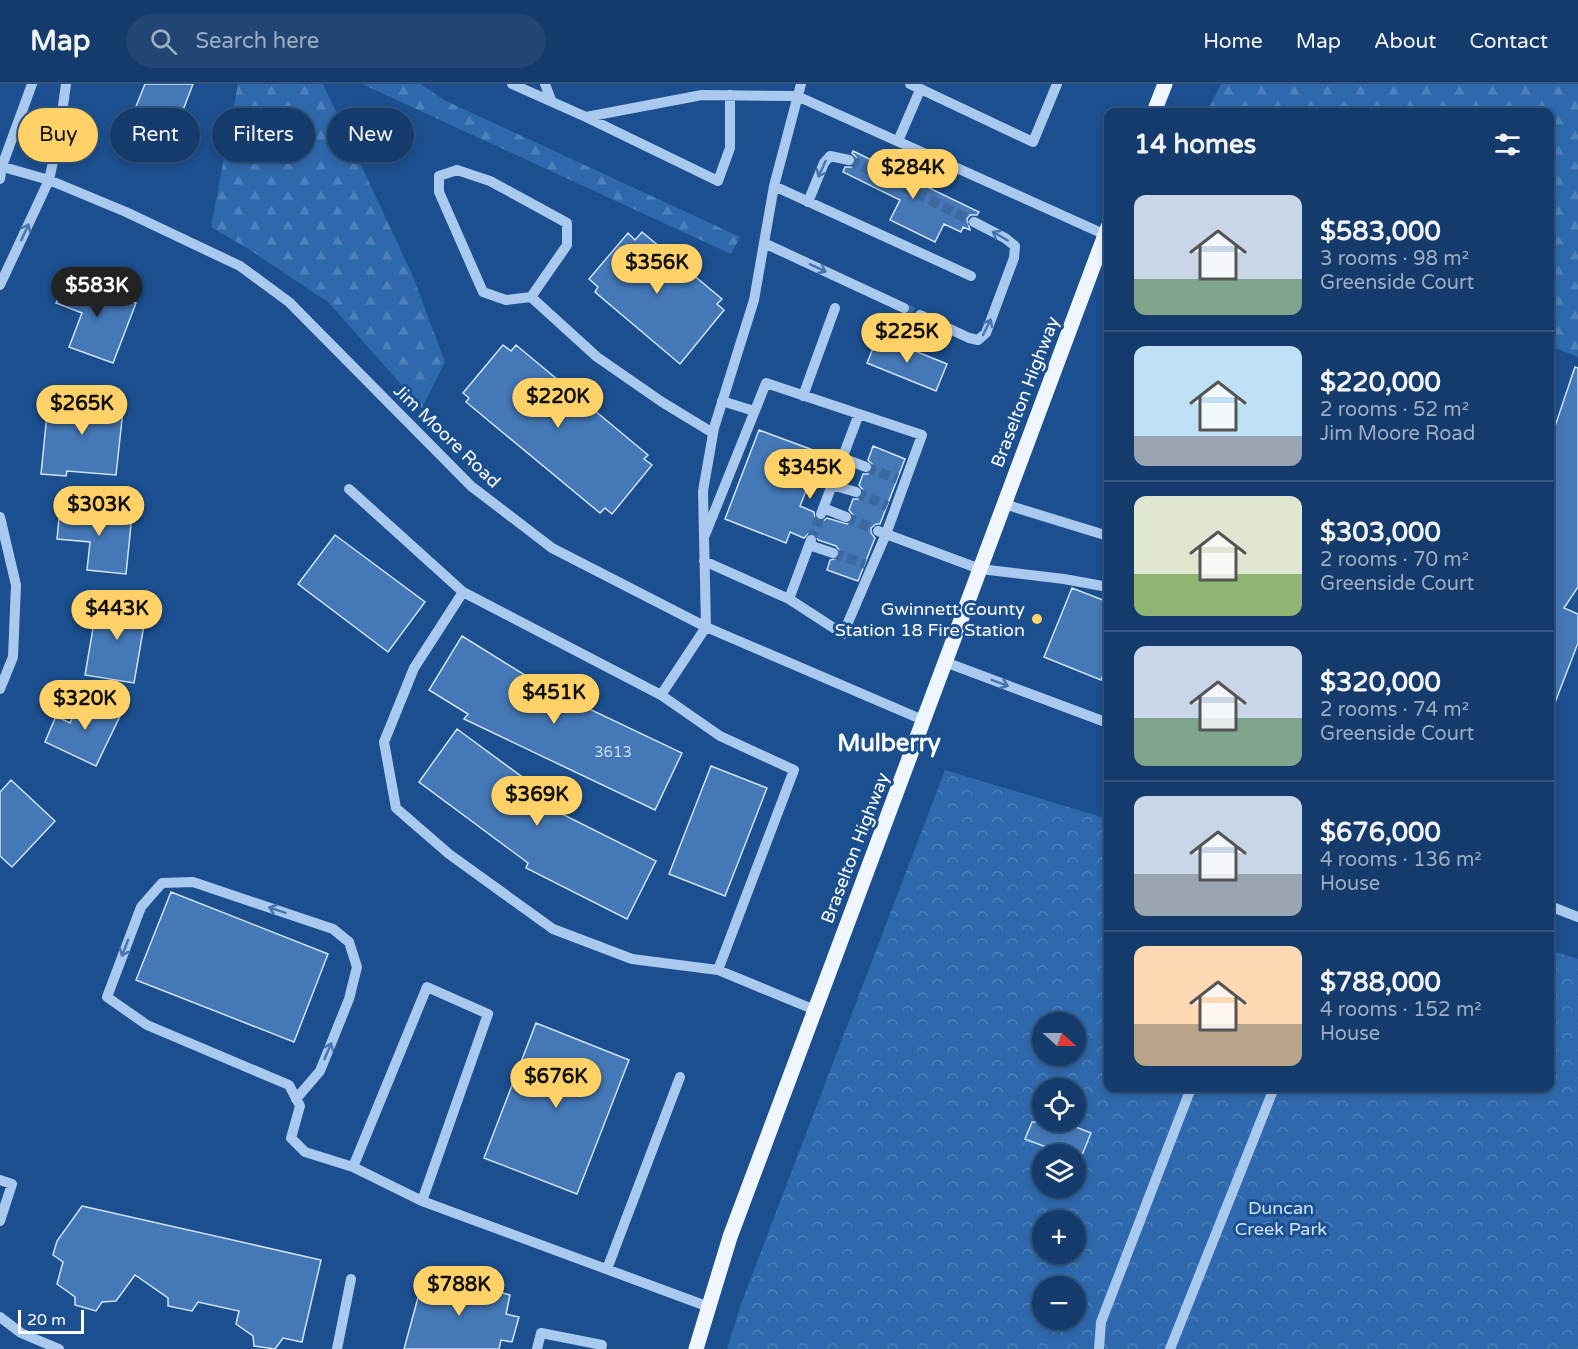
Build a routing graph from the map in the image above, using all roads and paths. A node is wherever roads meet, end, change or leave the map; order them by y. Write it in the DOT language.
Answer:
graph roads {
  1 [pos="32,84"];
  2 [pos="66,84"];
  3 [pos="512,84"];
  4 [pos="545,84"];
  5 [pos="801,84"];
  6 [pos="910,84"];
  7 [pos="1057,84"];
  8 [pos="1165,84"];
  9 [pos="701,89"];
  10 [pos="920,90"];
  11 [pos="730,95"];
  12 [pos="797,96"];
  13 [pos="551,100"];
  14 [pos="1156,108"];
  15 [pos="586,117"];
  16 [pos="898,141"];
  17 [pos="849,160"];
  18 [pos="1,166"];
  19 [pos="0,179"];
  20 [pos="50,180"];
  21 [pos="774,186"];
  22 [pos="808,202"];
  23 [pos="974,222"];
  24 [pos="1104,232"];
  25 [pos="1104,241"];
  26 [pos="764,243"];
  27 [pos="971,276"];
  28 [pos="0,285"];
  29 [pos="531,297"];
  30 [pos="834,308"];
  31 [pos="904,308"];
  32 [pos="920,315"];
  33 [pos="804,396"];
  34 [pos="722,401"];
  35 [pos="754,411"];
  36 [pos="859,414"];
  37 [pos="713,433"];
  38 [pos="842,458"];
  39 [pos="866,467"];
  40 [pos="832,485"];
  41 [pos="349,489"];
  42 [pos="856,492"];
  43 [pos="1004,504"];
  44 [pos="846,517"];
  45 [pos="0,518"];
  46 [pos="882,532"];
  47 [pos="1104,535"];
  48 [pos="703,541"];
  49 [pos="833,553"];
  50 [pos="704,561"];
  51 [pos="980,569"];
  52 [pos="1104,586"];
  53 [pos="463,592"];
  54 [pos="789,599"];
  55 [pos="706,627"];
  56 [pos="945,662"];
  57 [pos="0,689"];
  58 [pos="661,695"];
  59 [pos="924,720"];
  60 [pos="1104,722"];
  61 [pos="1554,908"];
  62 [pos="1578,917"];
  63 [pos="718,970"];
  64 [pos="815,1010"];
  65 [pos="680,1077"];
  66 [pos="1189,1092"];
  67 [pos="1272,1092"];
  68 [pos="296,1099"];
  69 [pos="353,1167"];
  70 [pos="0,1180"];
  71 [pos="422,1201"];
  72 [pos="0,1221"];
  73 [pos="607,1269"];
  74 [pos="351,1279"];
  75 [pos="709,1307"];
  76 [pos="0,1317"];
  77 [pos="59,1349"];
  78 [pos="337,1349"];
  79 [pos="537,1349"];
  80 [pos="601,1349"];
  81 [pos="696,1349"];
  82 [pos="1099,1349"];
  83 [pos="1170,1349"];
  1 -- 18 [label="street"];
  2 -- 20 [label="street"];
  3 -- 13 [label="street"];
  4 -- 13 [label="street"];
  5 -- 12 [label="street"];
  6 -- 10 [label="street"];
  7 -- 10 [label="street"];
  8 -- 14 [label="main road"];
  9 -- 11 [label="street"];
  9 -- 15 [label="street"];
  10 -- 16 [label="street"];
  11 -- 12 [label="street"];
  11 -- 15 [label="street"];
  12 -- 16 [label="street"];
  12 -- 21 [label="street"];
  13 -- 15 [label="street"];
  16 -- 24 [label="street"];
  17 -- 22 [label="street, one-way"];
  18 -- 19 [label="street"];
  18 -- 20 [label="street, Jim Moore Road"];
  28 -- 20 [label="street, one-way"];
  20 -- 55 [label="street, Jim Moore Road"];
  21 -- 22 [label="street"];
  21 -- 26 [label="street"];
  22 -- 27 [label="street"];
  32 -- 23 [label="street, one-way"];
  25 -- 43 [label="main road, Braselton Highway"];
  26 -- 31 [label="street, one-way"];
  26 -- 34 [label="street"];
  29 -- 29 [label="street"];
  29 -- 37 [label="street"];
  30 -- 33 [label="street"];
  33 -- 35 [label="street"];
  33 -- 36 [label="street"];
  34 -- 35 [label="street"];
  34 -- 37 [label="street"];
  35 -- 48 [label="street"];
  36 -- 38 [label="street"];
  36 -- 46 [label="street"];
  37 -- 48 [label="street"];
  38 -- 39 [label="street"];
  38 -- 40 [label="street"];
  40 -- 42 [label="street"];
  40 -- 44 [label="street"];
  41 -- 53 [label="street"];
  43 -- 47 [label="street"];
  43 -- 51 [label="main road, Braselton Highway"];
  45 -- 57 [label="street"];
  46 -- 51 [label="street"];
  46 -- 54 [label="street"];
  48 -- 50 [label="street"];
  49 -- 54 [label="street"];
  50 -- 54 [label="street"];
  50 -- 55 [label="street"];
  51 -- 52 [label="street"];
  51 -- 56 [label="main road, Braselton Highway"];
  53 -- 58 [label="street"];
  53 -- 63 [label="street"];
  55 -- 58 [label="street"];
  55 -- 59 [label="street, Jim Moore Road"];
  56 -- 59 [label="main road, Braselton Highway"];
  56 -- 60 [label="street, one-way"];
  58 -- 63 [label="street"];
  59 -- 64 [label="main road, Braselton Highway"];
  61 -- 62 [label="street"];
  63 -- 64 [label="street"];
  64 -- 75 [label="main road, Braselton Highway"];
  65 -- 73 [label="street"];
  66 -- 82 [label="street"];
  67 -- 83 [label="street"];
  68 -- 68 [label="street, one-way"];
  68 -- 69 [label="street"];
  69 -- 71 [label="street"];
  69 -- 71 [label="street"];
  70 -- 72 [label="street"];
  71 -- 73 [label="street"];
  73 -- 75 [label="street"];
  74 -- 78 [label="street"];
  75 -- 81 [label="main road, Braselton Highway"];
  76 -- 77 [label="street"];
  79 -- 80 [label="street"];
}
